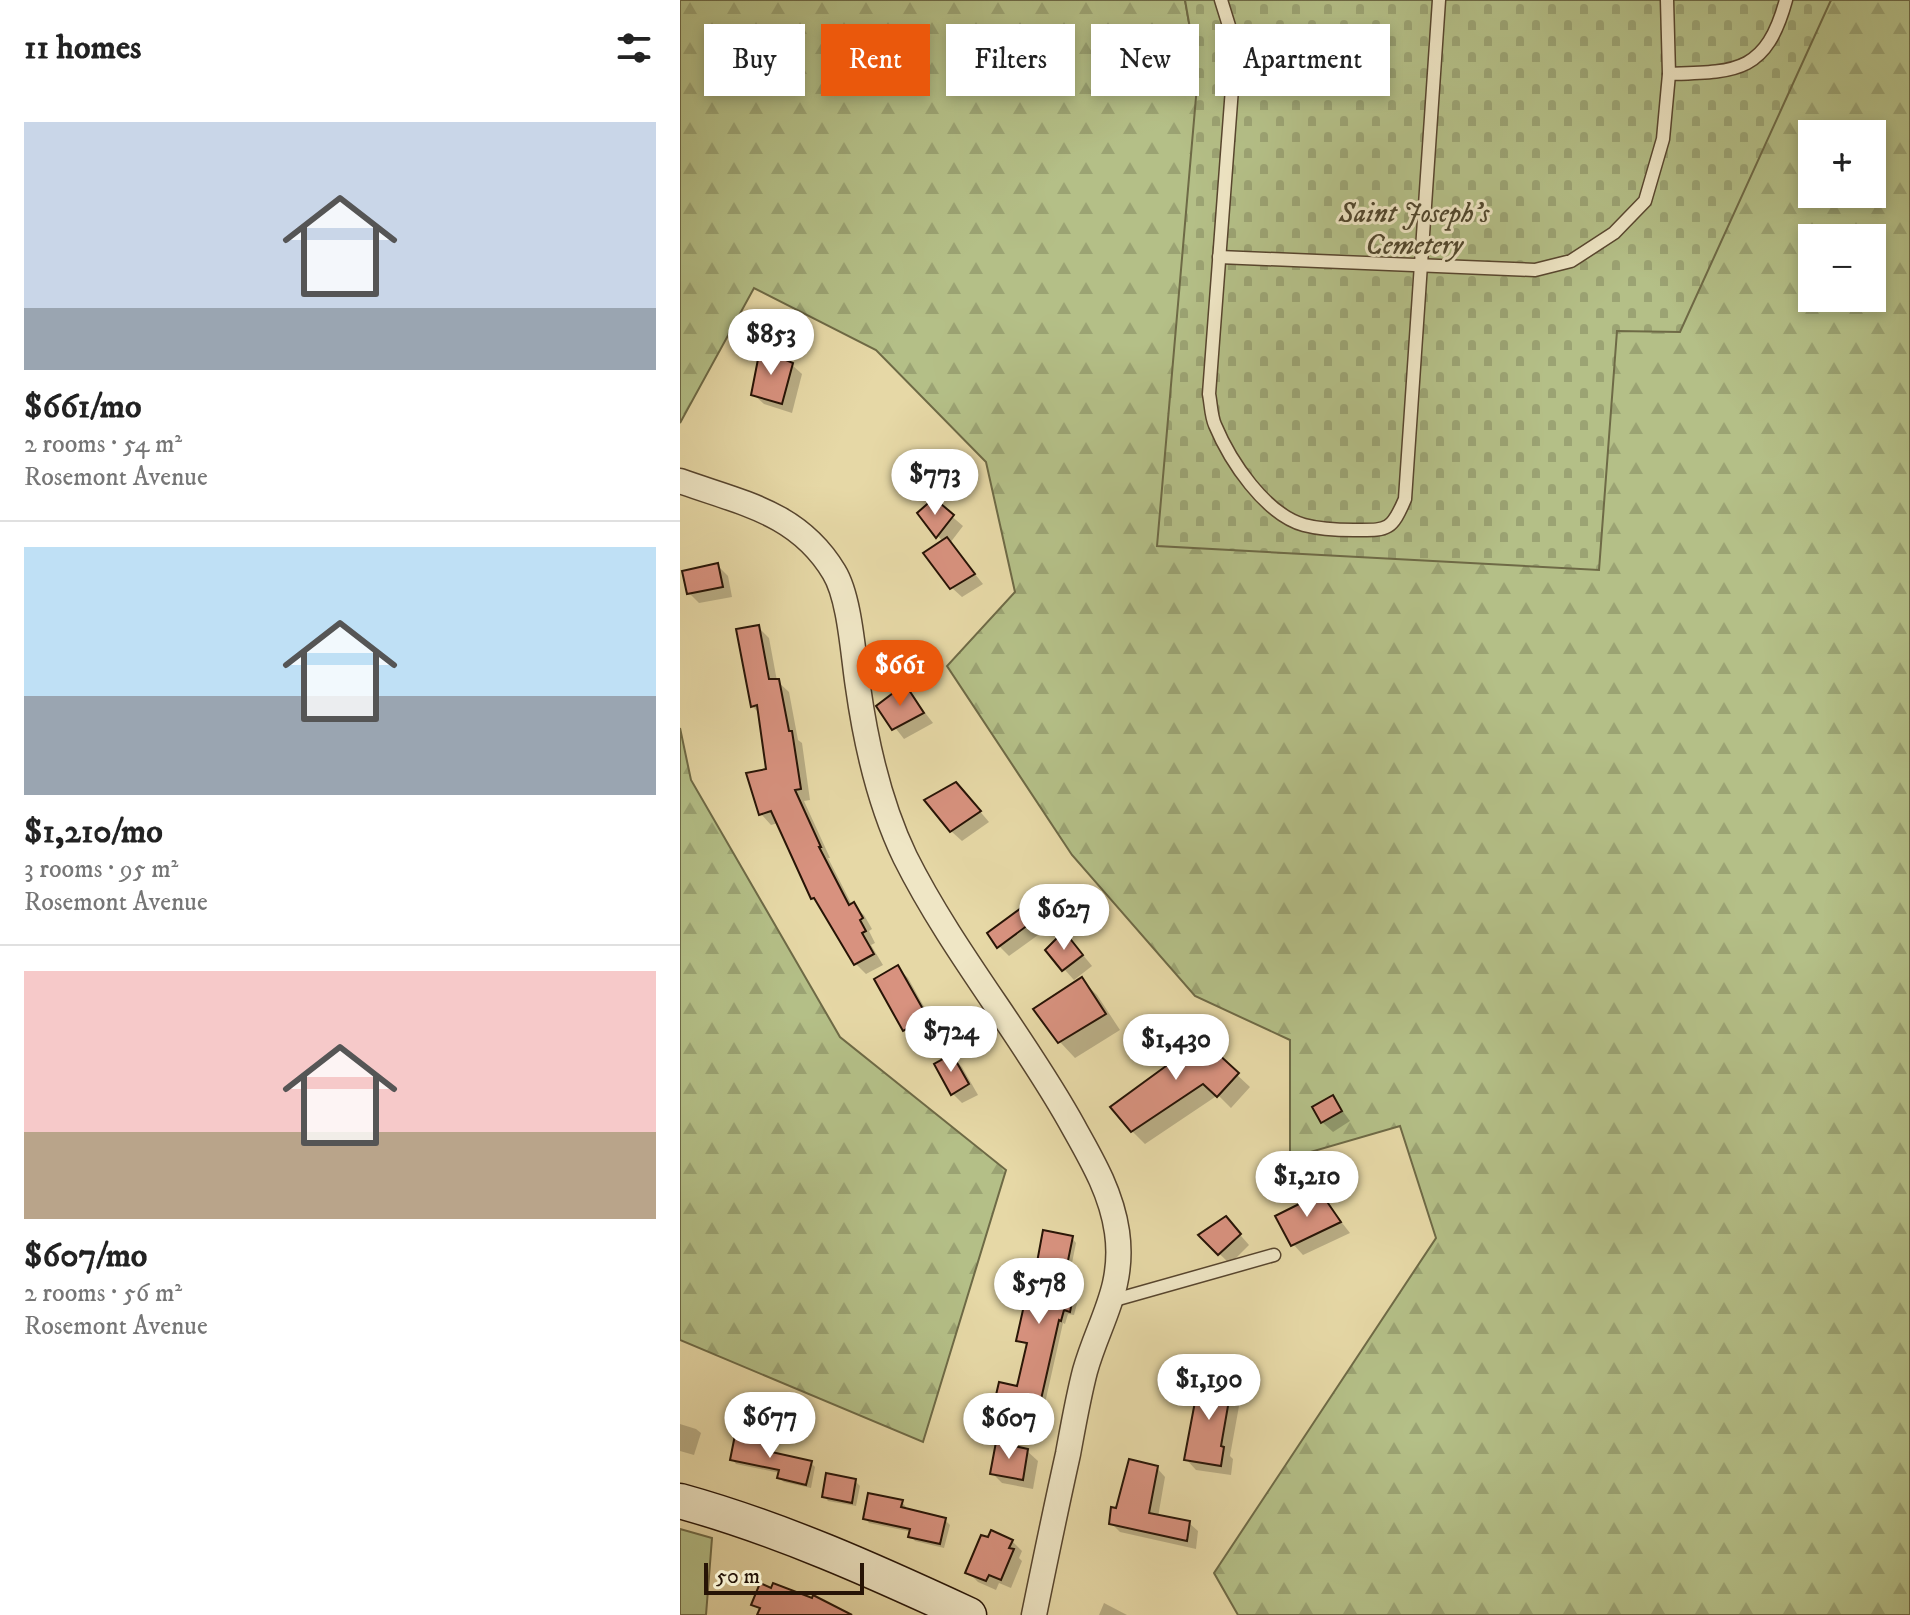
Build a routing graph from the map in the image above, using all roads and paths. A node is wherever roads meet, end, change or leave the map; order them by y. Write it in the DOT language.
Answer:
graph roads {
  1 [pos="1221,0"];
  2 [pos="1439,0"];
  3 [pos="1667,0"];
  4 [pos="1786,0"];
  5 [pos="1669,74"];
  6 [pos="1219,257"];
  7 [pos="1421,267"];
  8 [pos="680,481"];
  9 [pos="1274,1255"];
  10 [pos="1111,1301"];
  11 [pos="687,1503"];
  12 [pos="969,1615"];
  13 [pos="1034,1615"];
  1 -- 6 [label="lane"];
  2 -- 7 [label="lane"];
  3 -- 5 [label="lane"];
  4 -- 5 [label="lane"];
  5 -- 7 [label="lane"];
  6 -- 7 [label="lane"];
  6 -- 7 [label="lane"];
  8 -- 10 [label="street"];
  9 -- 10 [label="lane"];
  10 -- 13 [label="street"];
  11 -- 12 [label="street"];
}
